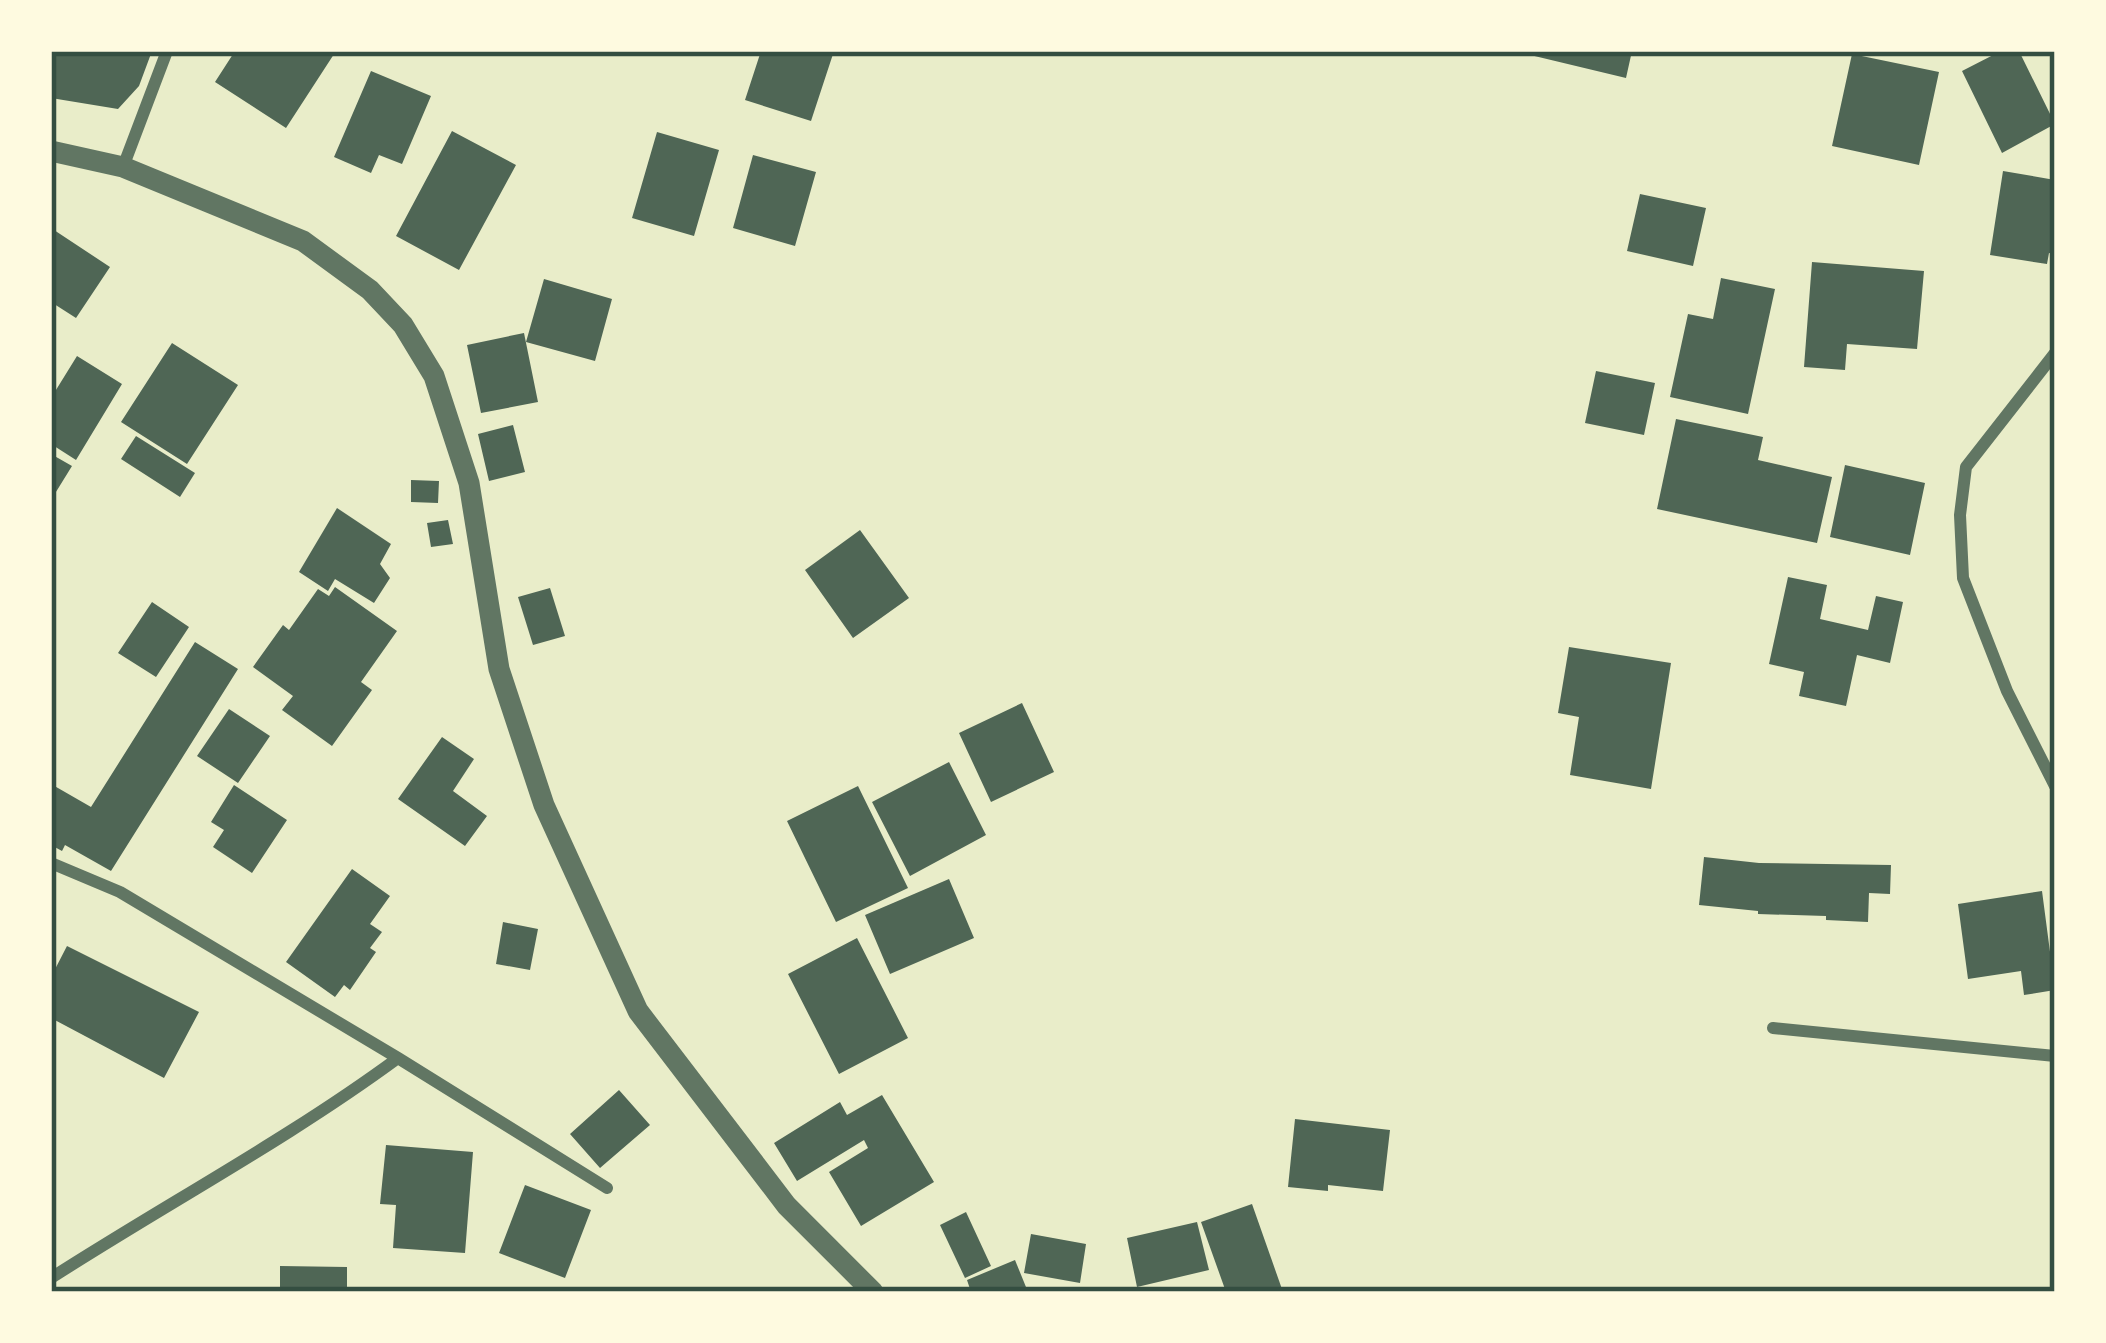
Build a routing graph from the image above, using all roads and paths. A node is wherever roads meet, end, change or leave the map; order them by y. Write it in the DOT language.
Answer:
graph roads {
  1 [pos="167,51"];
  2 [pos="51,151"];
  3 [pos="123,166"];
  4 [pos="2055,353"];
  5 [pos="2055,786"];
  6 [pos="51,863"];
  7 [pos="1773,1028"];
  8 [pos="2055,1057"];
  9 [pos="398,1058"];
  10 [pos="607,1188"];
  11 [pos="51,1278"];
  12 [pos="873,1292"];
  1 -- 3 [label="street"];
  2 -- 3 [label="street"];
  3 -- 12 [label="street"];
  4 -- 5 [label="street"];
  6 -- 9 [label="street"];
  7 -- 8 [label="street"];
  9 -- 10 [label="street"];
  9 -- 11 [label="street"];
}
